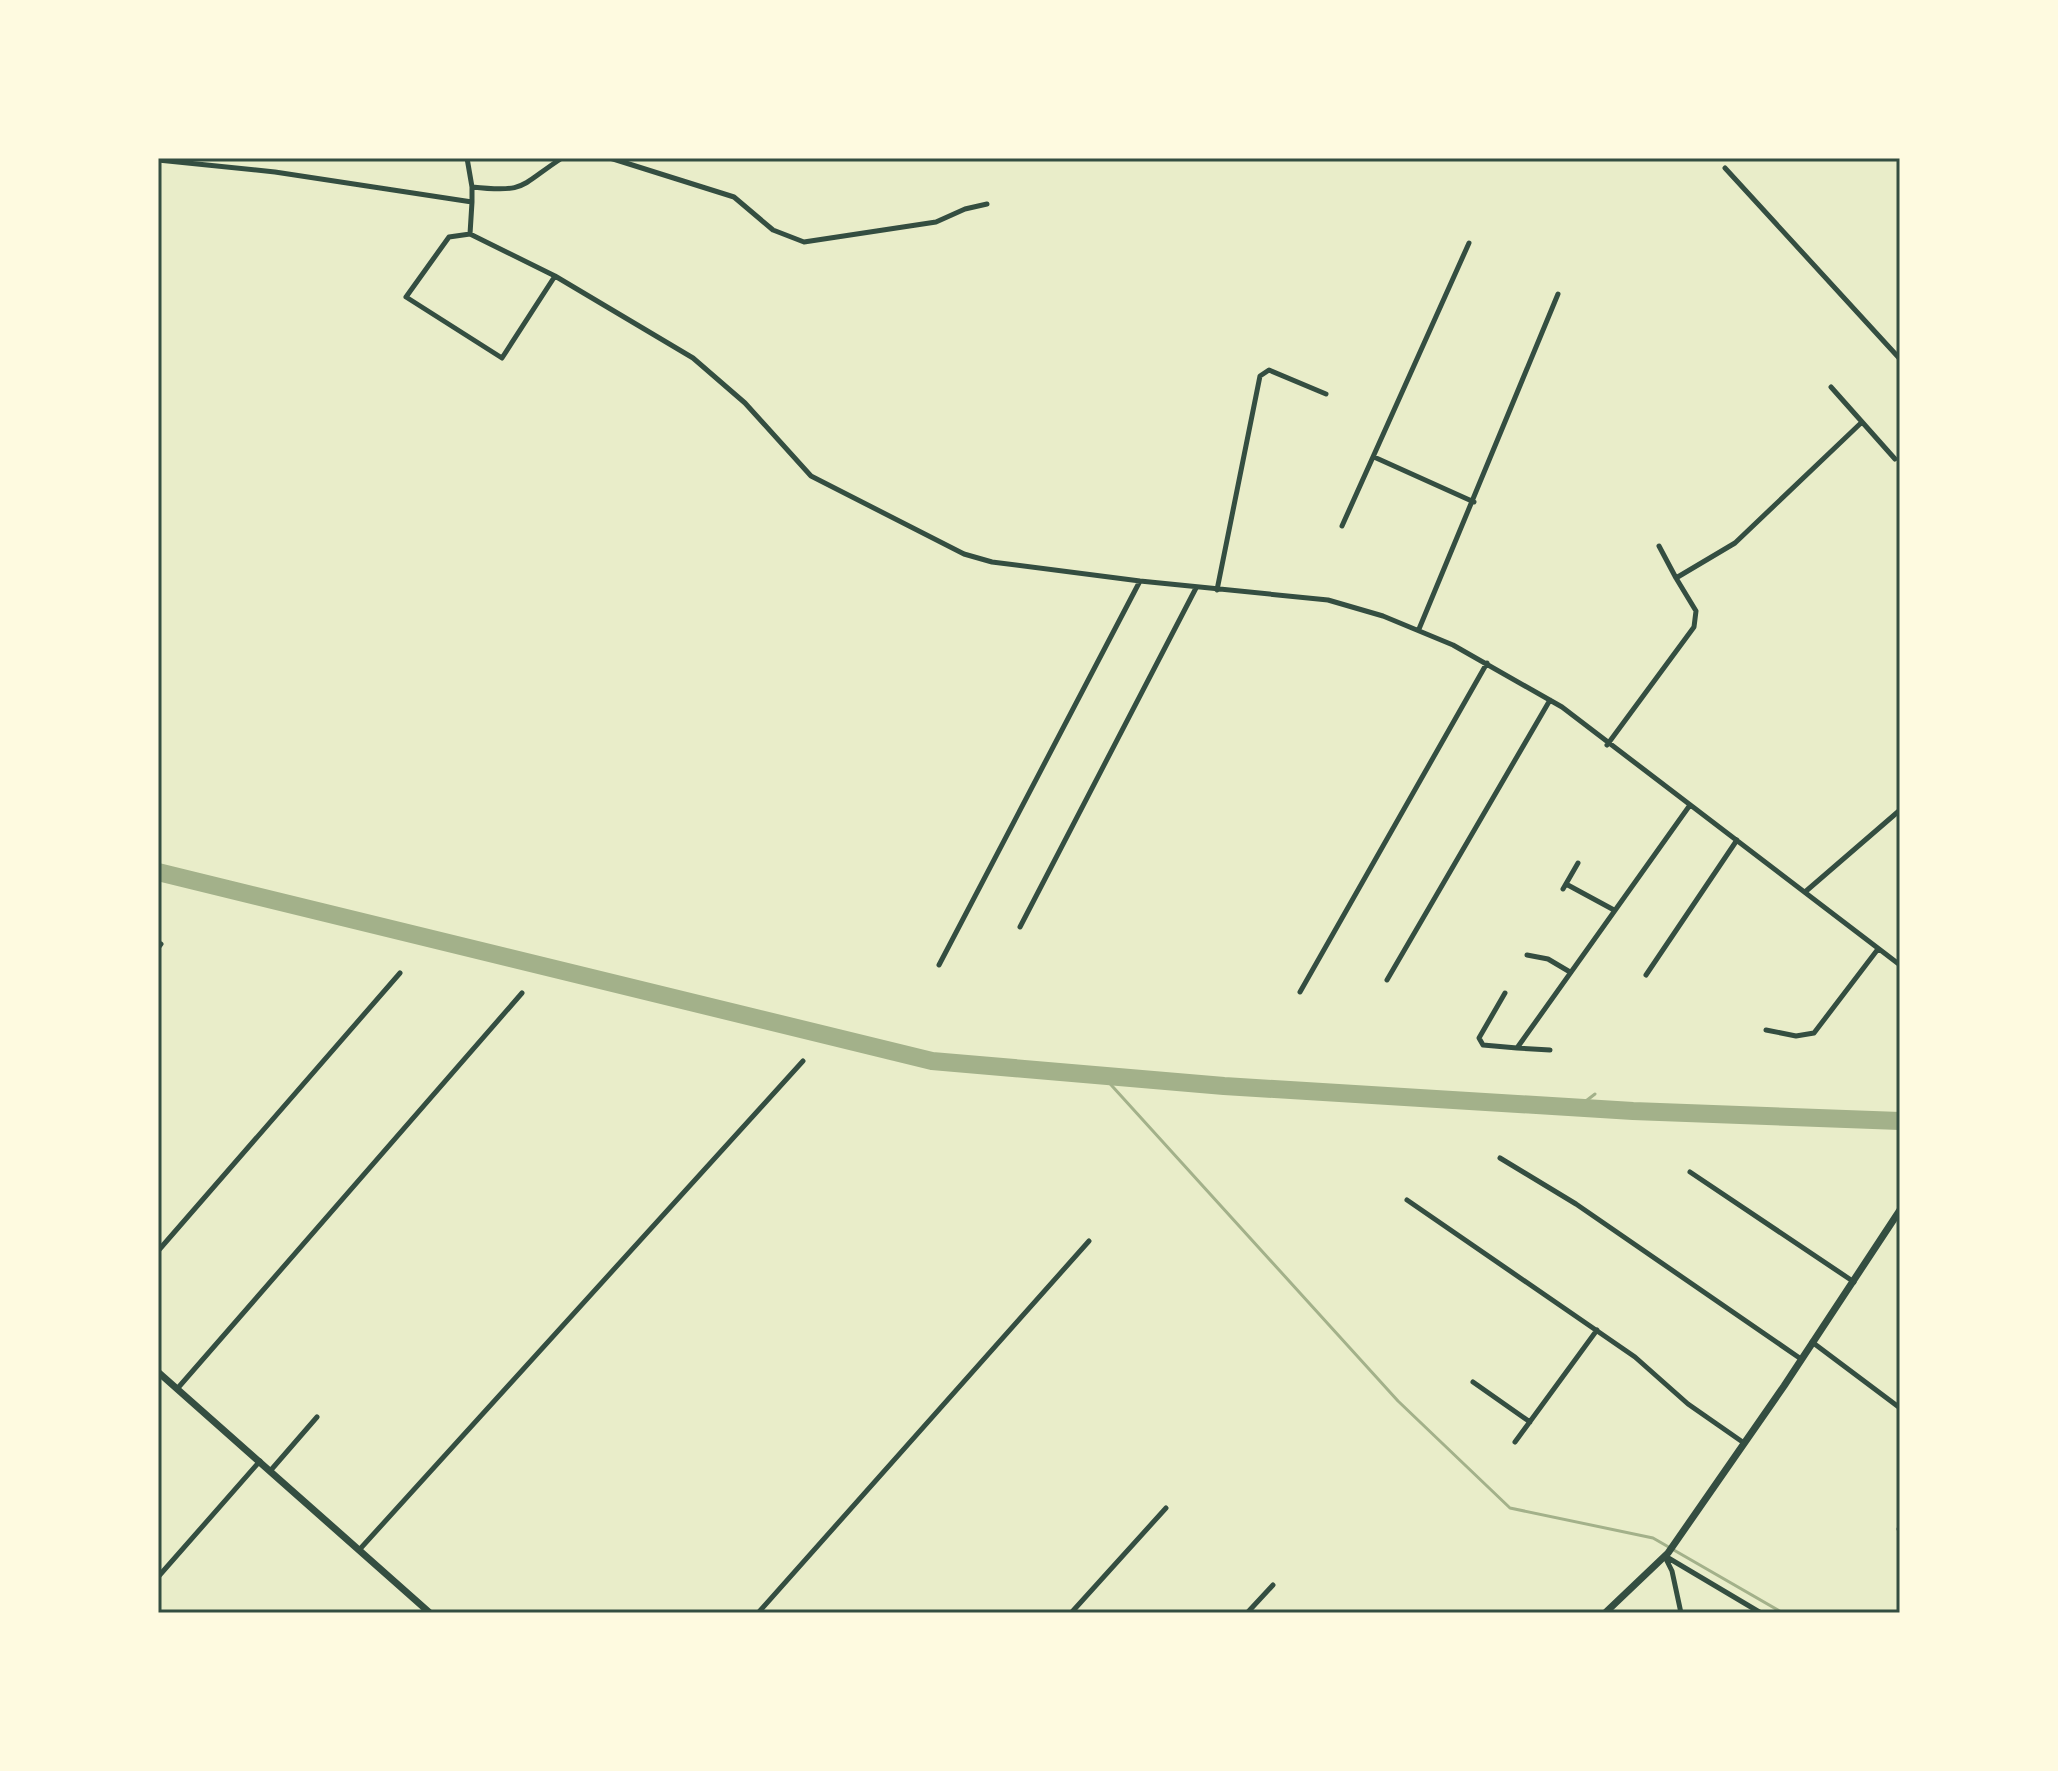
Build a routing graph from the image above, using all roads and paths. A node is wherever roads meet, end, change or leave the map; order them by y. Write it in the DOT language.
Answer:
graph roads {
  1 [pos="467,158"];
  2 [pos="562,158"];
  3 [pos="610,158"];
  4 [pos="158,160"];
  5 [pos="1725,168"];
  6 [pos="472,187"];
  7 [pos="472,202"];
  8 [pos="987,204"];
  9 [pos="470,234"];
  10 [pos="1469,243"];
  11 [pos="555,276"];
  12 [pos="1558,294"];
  13 [pos="1900,359"];
  14 [pos="1831,387"];
  15 [pos="1326,394"];
  16 [pos="1862,422"];
  17 [pos="1374,457"];
  18 [pos="1895,459"];
  19 [pos="1474,502"];
  20 [pos="1342,526"];
  21 [pos="1659,546"];
  22 [pos="1676,578"];
  23 [pos="1140,581"];
  24 [pos="1196,588"];
  25 [pos="1217,590"];
  26 [pos="1419,629"];
  27 [pos="1487,663"];
  28 [pos="1550,700"];
  29 [pos="1607,745"];
  30 [pos="1690,805"];
  31 [pos="1900,810"];
  32 [pos="1737,840"];
  33 [pos="1578,863"];
  34 [pos="1805,892"];
  35 [pos="1614,910"];
  36 [pos="1020,927"];
  37 [pos="1878,949"];
  38 [pos="1527,955"];
  39 [pos="939,965"];
  40 [pos="1900,965"];
  41 [pos="1570,972"];
  42 [pos="400,973"];
  43 [pos="1646,975"];
  44 [pos="1387,980"];
  45 [pos="1300,992"];
  46 [pos="522,993"];
  47 [pos="1505,993"];
  48 [pos="1766,1030"];
  49 [pos="1517,1048"];
  50 [pos="1550,1050"];
  51 [pos="803,1061"];
  52 [pos="1500,1158"];
  53 [pos="1690,1172"];
  54 [pos="1407,1200"];
  55 [pos="1900,1210"];
  56 [pos="1089,1241"];
  57 [pos="158,1251"];
  58 [pos="1854,1282"];
  59 [pos="1597,1330"];
  60 [pos="1812,1342"];
  61 [pos="1801,1359"];
  62 [pos="158,1372"];
  63 [pos="1473,1382"];
  64 [pos="177,1389"];
  65 [pos="1900,1408"];
  66 [pos="317,1417"];
  67 [pos="1530,1422"];
  68 [pos="1515,1442"];
  69 [pos="1744,1443"];
  70 [pos="260,1461"];
  71 [pos="271,1470"];
  72 [pos="1166,1508"];
  73 [pos="360,1549"];
  74 [pos="1666,1555"];
  75 [pos="158,1577"];
  76 [pos="1273,1585"];
  77 [pos="430,1613"];
  78 [pos="758,1613"];
  79 [pos="1071,1613"];
  80 [pos="1247,1613"];
  81 [pos="1605,1613"];
  82 [pos="1681,1613"];
  83 [pos="1761,1613"];
  1 -- 6 [label="street"];
  2 -- 6 [label="street"];
  3 -- 8 [label="street"];
  4 -- 7 [label="street"];
  5 -- 13 [label="street"];
  6 -- 7 [label="street"];
  7 -- 9 [label="street"];
  9 -- 11 [label="street"];
  9 -- 11 [label="street"];
  10 -- 17 [label="street"];
  11 -- 23 [label="street"];
  12 -- 19 [label="street"];
  14 -- 16 [label="street"];
  15 -- 25 [label="street"];
  16 -- 18 [label="street"];
  16 -- 22 [label="street"];
  17 -- 19 [label="street"];
  17 -- 20 [label="street"];
  19 -- 26 [label="street"];
  21 -- 22 [label="street"];
  22 -- 29 [label="street"];
  23 -- 24 [label="street"];
  23 -- 39 [label="street"];
  24 -- 25 [label="street"];
  24 -- 36 [label="street"];
  25 -- 26 [label="street"];
  26 -- 27 [label="street"];
  27 -- 28 [label="street"];
  27 -- 45 [label="street"];
  28 -- 29 [label="street"];
  28 -- 44 [label="street"];
  29 -- 30 [label="street"];
  30 -- 32 [label="street"];
  30 -- 35 [label="street"];
  31 -- 34 [label="street"];
  32 -- 34 [label="street"];
  32 -- 43 [label="street"];
  33 -- 35 [label="street"];
  34 -- 37 [label="street"];
  35 -- 41 [label="street"];
  37 -- 40 [label="street"];
  37 -- 48 [label="street"];
  38 -- 41 [label="street"];
  41 -- 49 [label="street"];
  42 -- 57 [label="street"];
  46 -- 64 [label="street"];
  47 -- 49 [label="street"];
  49 -- 50 [label="street"];
  51 -- 73 [label="street"];
  52 -- 61 [label="street"];
  53 -- 58 [label="street"];
  54 -- 59 [label="street"];
  55 -- 58 [label="street"];
  56 -- 78 [label="street"];
  58 -- 60 [label="street"];
  59 -- 67 [label="street"];
  59 -- 69 [label="street"];
  60 -- 61 [label="street"];
  60 -- 65 [label="street"];
  61 -- 69 [label="street"];
  62 -- 64 [label="street"];
  63 -- 67 [label="street"];
  64 -- 70 [label="street"];
  66 -- 71 [label="street"];
  67 -- 68 [label="street"];
  69 -- 74 [label="street"];
  70 -- 71 [label="street"];
  70 -- 75 [label="street"];
  71 -- 73 [label="street"];
  72 -- 79 [label="street"];
  73 -- 77 [label="street"];
  74 -- 81 [label="street"];
  74 -- 82 [label="street"];
  74 -- 83 [label="street"];
  76 -- 80 [label="street"];
}
